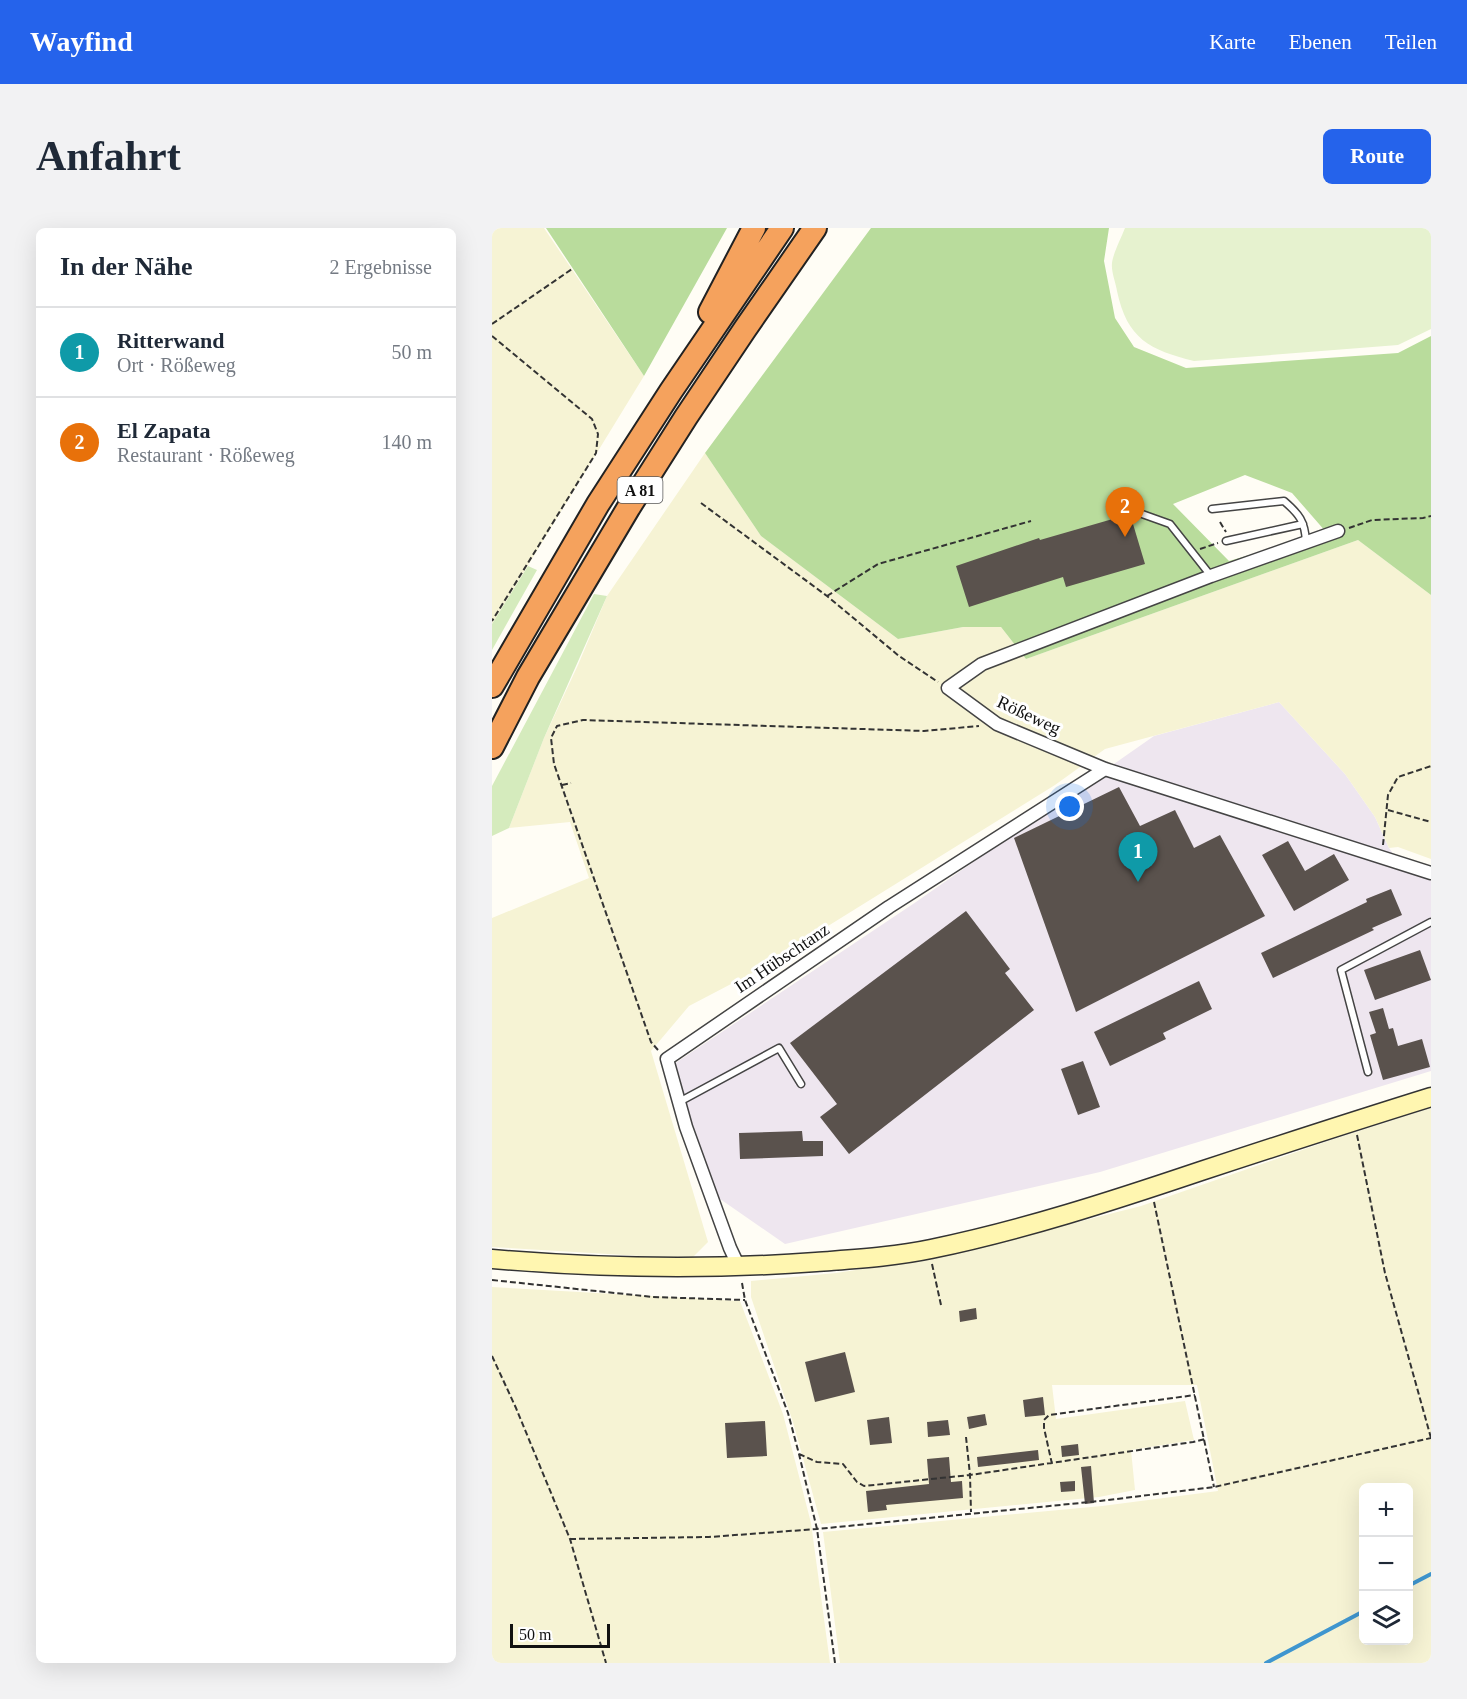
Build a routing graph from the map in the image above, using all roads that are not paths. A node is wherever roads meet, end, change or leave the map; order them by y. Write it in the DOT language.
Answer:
graph roads {
  1 [pos="754,228"];
  2 [pos="782,228"];
  3 [pos="815,228"];
  4 [pos="671,391"];
  5 [pos="1212,509"];
  6 [pos="1142,514"];
  7 [pos="1303,524"];
  8 [pos="1338,531"];
  9 [pos="1226,541"];
  10 [pos="1306,542"];
  11 [pos="1211,576"];
  12 [pos="492,686"];
  13 [pos="492,747"];
  14 [pos="1105,769"];
  15 [pos="1431,873"];
  16 [pos="1431,922"];
  17 [pos="1368,1072"];
  18 [pos="801,1084"];
  19 [pos="1431,1097"];
  20 [pos="678,1102"];
  21 [pos="492,1259"];
  22 [pos="739,1267"];
  1 -- 4 [label="highway"];
  2 -- 4 [label="highway, A 81"];
  3 -- 13 [label="highway, A 81"];
  4 -- 12 [label="highway, A 81"];
  5 -- 7 [label="lane"];
  6 -- 11 [label="lane"];
  7 -- 9 [label="lane"];
  7 -- 10 [label="lane"];
  8 -- 10 [label="street"];
  10 -- 11 [label="street"];
  11 -- 14 [label="street, Rößeweg"];
  14 -- 15 [label="street, Rößeweg"];
  14 -- 20 [label="street, Im Hübschtanz"];
  16 -- 17 [label="lane"];
  18 -- 20 [label="lane"];
  19 -- 22 [label="street"];
  20 -- 22 [label="street"];
  21 -- 22 [label="street"];
}
